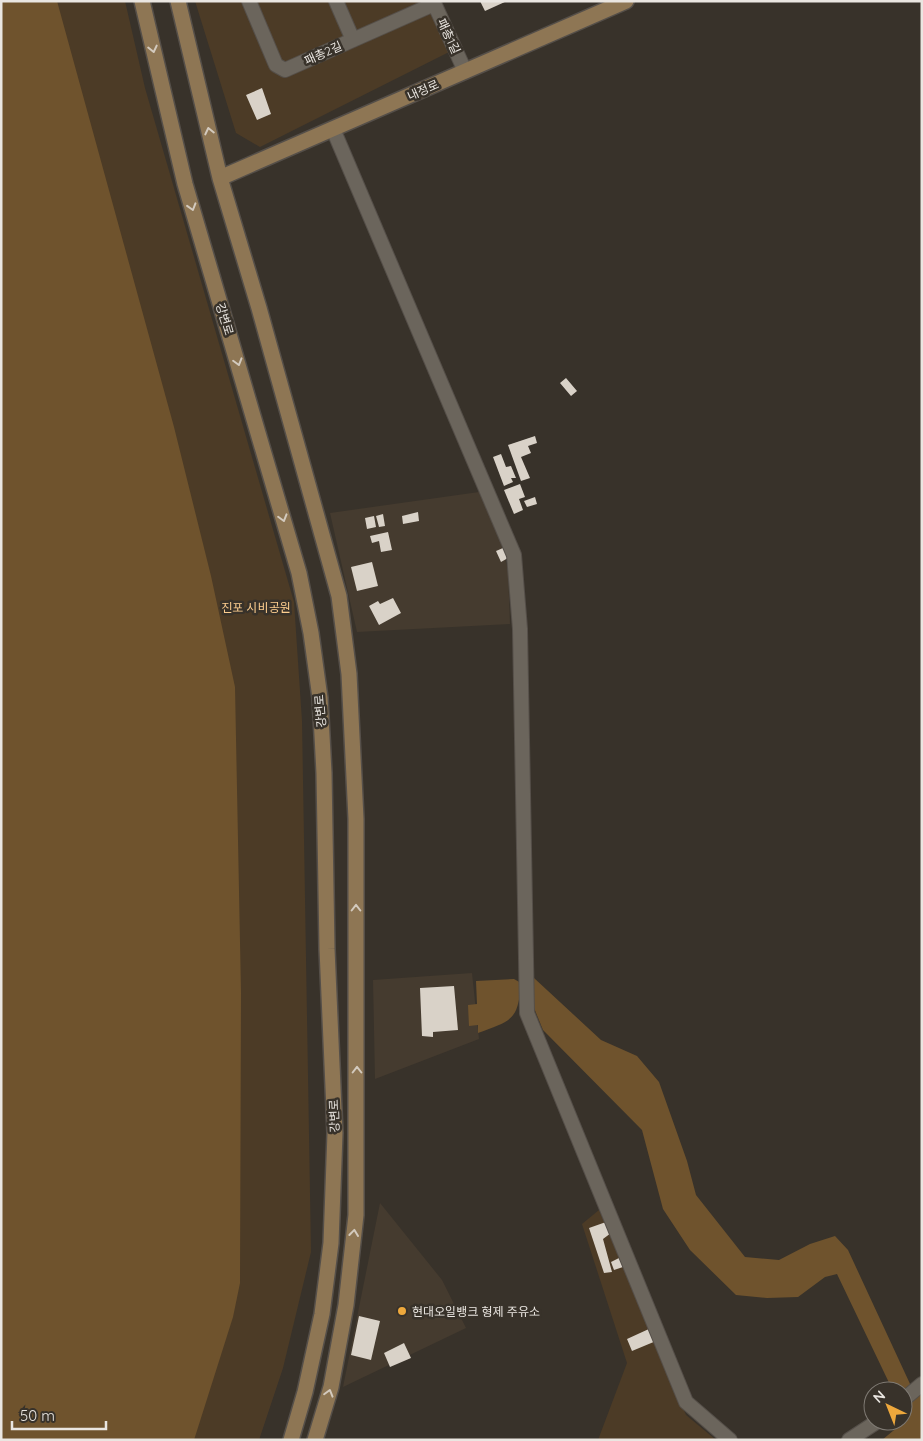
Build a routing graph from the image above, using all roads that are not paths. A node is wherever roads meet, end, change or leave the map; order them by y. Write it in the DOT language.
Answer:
graph roads {
  1 [pos="142,1"];
  2 [pos="178,1"];
  3 [pos="249,1"];
  4 [pos="336,1"];
  5 [pos="626,1"];
  6 [pos="434,3"];
  7 [pos="353,40"];
  8 [pos="466,71"];
  9 [pos="333,129"];
  10 [pos="220,178"];
  11 [pos="863,1431"];
  12 [pos="290,1440"];
  13 [pos="315,1440"];
  14 [pos="730,1440"];
  15 [pos="849,1440"];
  1 -- 12 [label="street, 강변로, one-way"];
  10 -- 2 [label="street, 강변로, one-way"];
  3 -- 7 [label="street, 패총2길"];
  4 -- 7 [label="street"];
  5 -- 8 [label="street, 내정로"];
  6 -- 7 [label="street, 패총2길"];
  6 -- 8 [label="street, 패총1길"];
  8 -- 9 [label="street, 내정로"];
  9 -- 10 [label="street, 내정로"];
  9 -- 14 [label="street"];
  13 -- 10 [label="street, 강변로, one-way"];
  11 -- 15 [label="street"];
}
